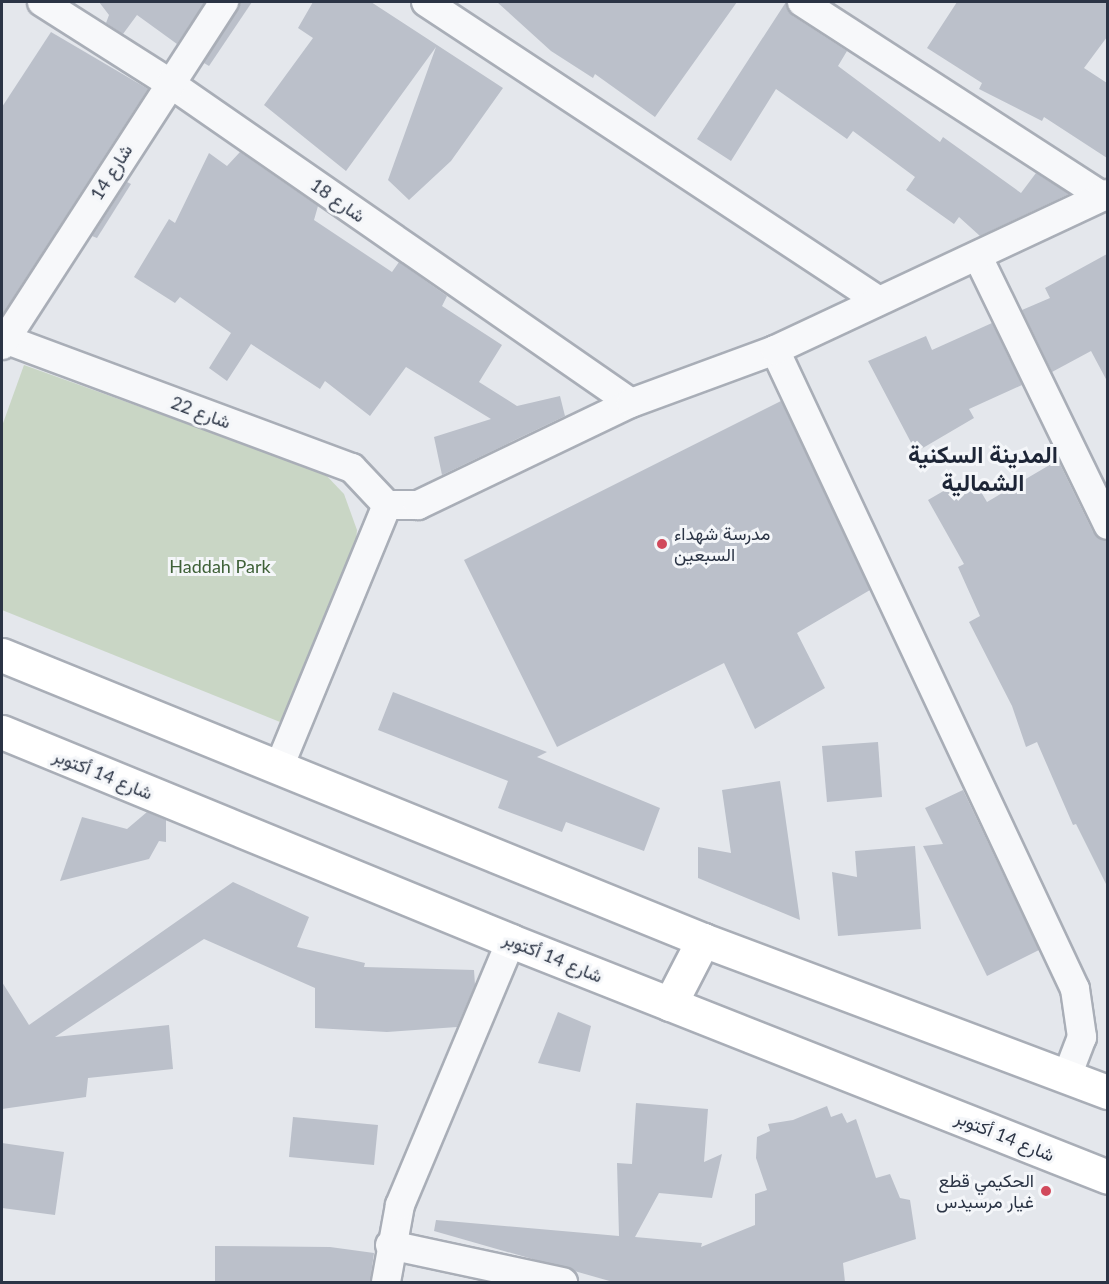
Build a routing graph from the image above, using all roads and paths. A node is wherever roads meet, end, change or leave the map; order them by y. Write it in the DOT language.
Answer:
graph roads {
  1 [pos="42,2"];
  2 [pos="224,2"];
  3 [pos="426,2"];
  4 [pos="802,2"];
  5 [pos="168,82"];
  6 [pos="1105,195"];
  7 [pos="978,257"];
  8 [pos="876,299"];
  9 [pos="3,341"];
  10 [pos="774,350"];
  11 [pos="632,403"];
  12 [pos="387,506"];
  13 [pos="1107,525"];
  14 [pos="2,655"];
  15 [pos="2,732"];
  16 [pos="279,767"];
  17 [pos="703,940"];
  18 [pos="511,941"];
  19 [pos="670,1004"];
  20 [pos="1067,1076"];
  21 [pos="1107,1092"];
  22 [pos="1107,1177"];
  23 [pos="390,1245"];
  24 [pos="386,1282"];
  25 [pos="563,1282"];
  1 -- 5 [label="street, شارع 18"];
  2 -- 5 [label="street, شارع 14"];
  3 -- 8 [label="street"];
  4 -- 6 [label="street"];
  5 -- 9 [label="street, شارع 14"];
  5 -- 11 [label="street, شارع 18"];
  6 -- 7 [label="street"];
  7 -- 8 [label="street"];
  7 -- 13 [label="street"];
  8 -- 10 [label="street"];
  9 -- 12 [label="street, شارع 22"];
  10 -- 11 [label="street"];
  10 -- 20 [label="street"];
  11 -- 12 [label="street"];
  12 -- 16 [label="street"];
  14 -- 16 [label="main road"];
  15 -- 18 [label="main road, شارع 14 أكتوبر"];
  16 -- 17 [label="main road"];
  17 -- 19 [label="main road"];
  17 -- 20 [label="main road"];
  18 -- 19 [label="main road, شارع 14 أكتوبر"];
  18 -- 23 [label="street"];
  19 -- 22 [label="main road, شارع 14 أكتوبر"];
  20 -- 21 [label="main road"];
  23 -- 24 [label="street"];
  23 -- 25 [label="street"];
}
